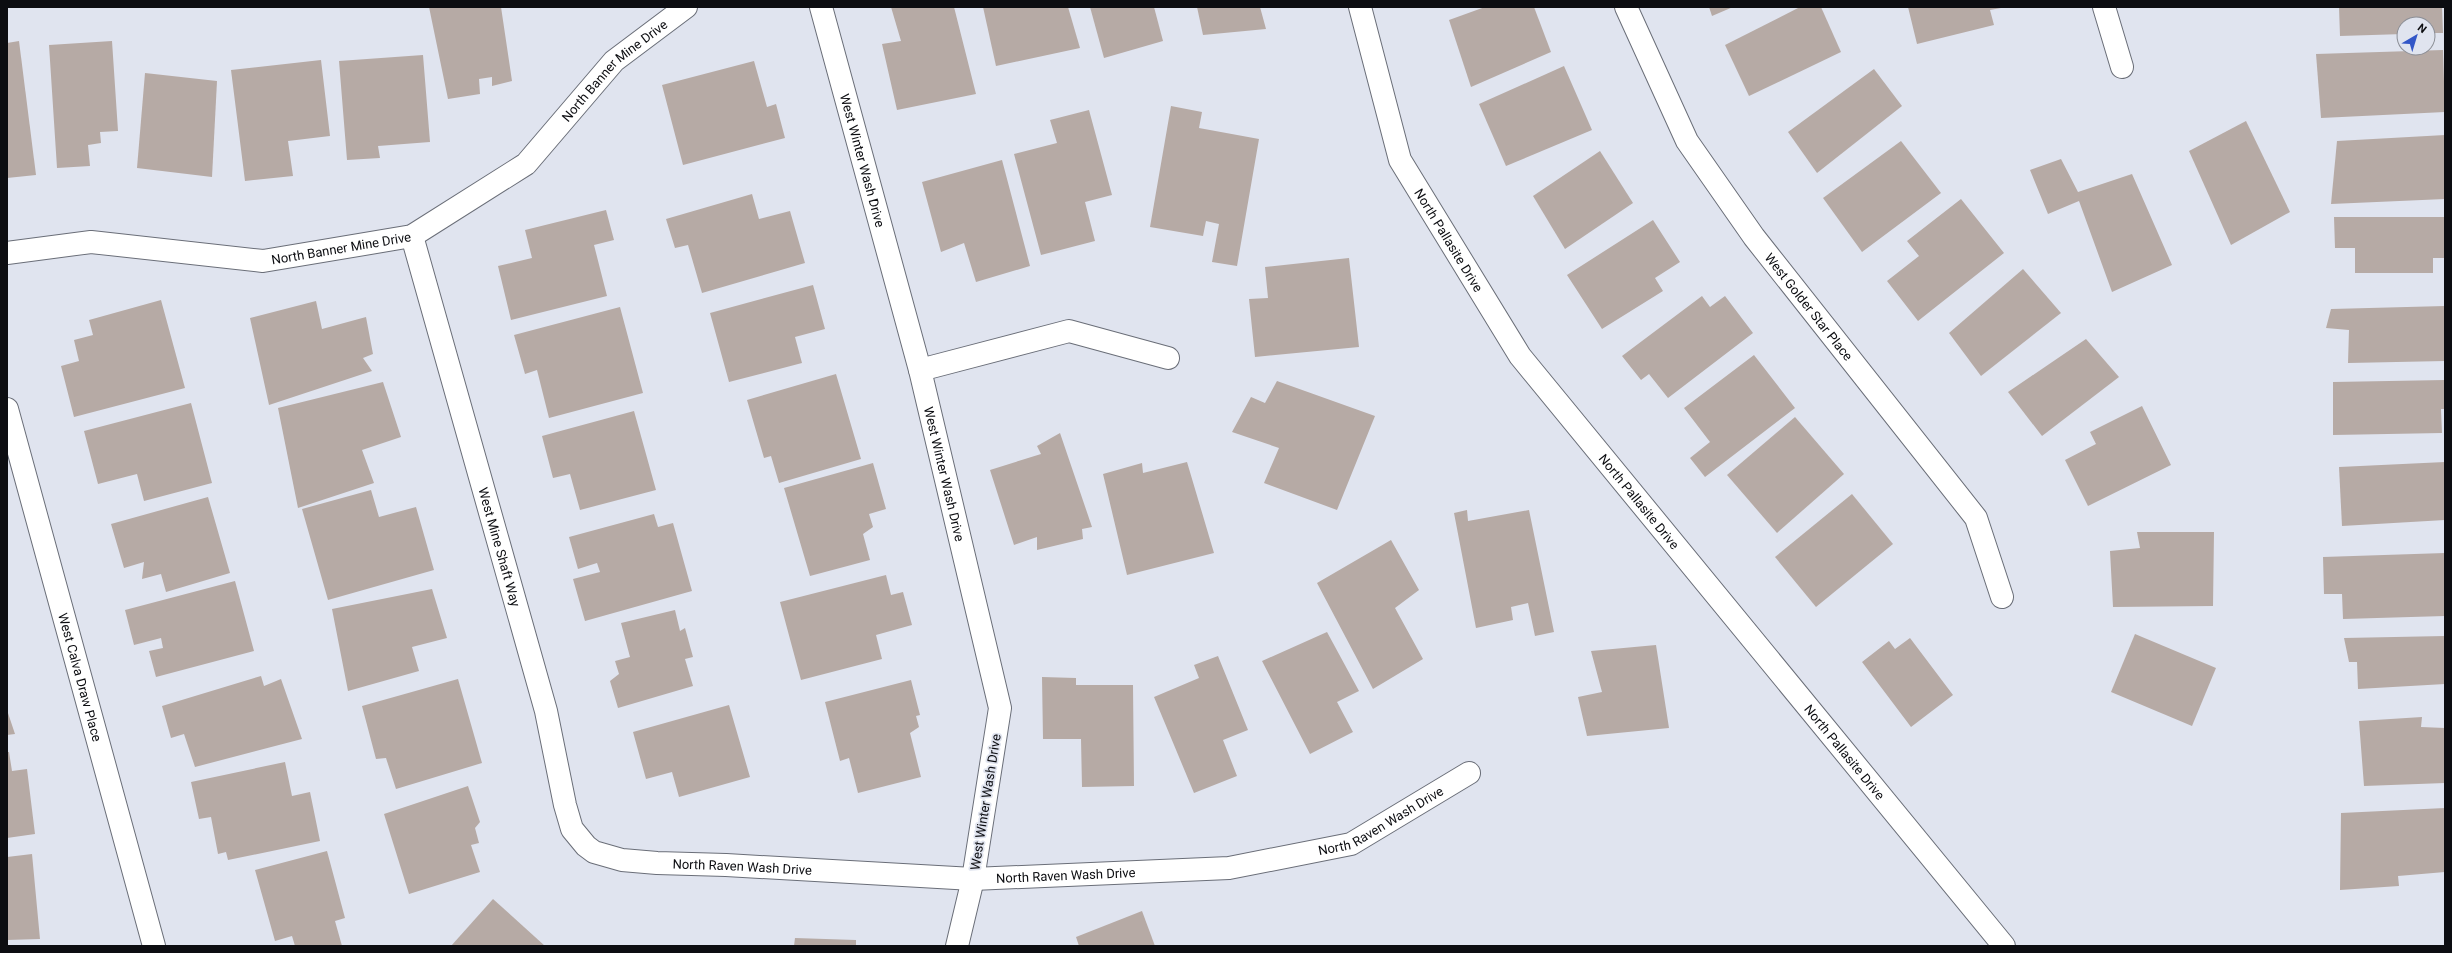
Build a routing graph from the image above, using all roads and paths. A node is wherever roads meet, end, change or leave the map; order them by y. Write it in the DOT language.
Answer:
graph roads {
  1 [pos="686,7"];
  2 [pos="821,7"];
  3 [pos="1360,7"];
  4 [pos="1626,7"];
  5 [pos="2104,7"];
  6 [pos="2122,67"];
  7 [pos="412,236"];
  8 [pos="7,253"];
  9 [pos="1168,358"];
  10 [pos="920,370"];
  11 [pos="7,409"];
  12 [pos="2002,597"];
  13 [pos="1469,773"];
  14 [pos="594,852"];
  15 [pos="973,879"];
  16 [pos="154,946"];
  17 [pos="957,946"];
  18 [pos="2004,946"];
  1 -- 7 [label="street, North Banner Mine Drive"];
  2 -- 10 [label="street, West Winter Wash Drive"];
  3 -- 18 [label="street, North Pallasite Drive"];
  4 -- 12 [label="street, West Golder Star Place"];
  5 -- 6 [label="street"];
  7 -- 8 [label="street, North Banner Mine Drive"];
  7 -- 14 [label="street, West Mine Shaft Way"];
  9 -- 10 [label="street"];
  10 -- 15 [label="street, West Winter Wash Drive"];
  11 -- 16 [label="street, West Calva Draw Place"];
  13 -- 15 [label="street, North Raven Wash Drive"];
  14 -- 15 [label="street, North Raven Wash Drive"];
  15 -- 17 [label="street, West Winter Wash Drive"];
}
